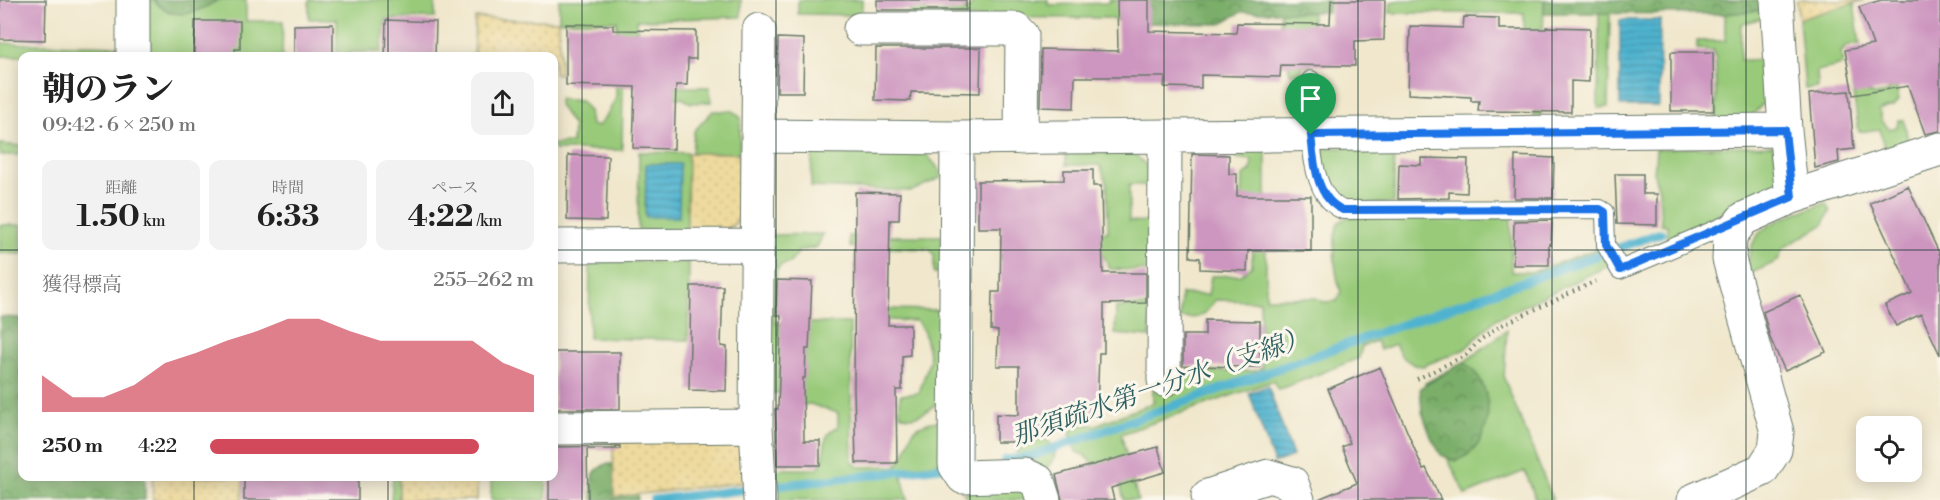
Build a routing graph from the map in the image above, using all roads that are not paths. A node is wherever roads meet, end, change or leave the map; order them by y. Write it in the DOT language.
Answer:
graph roads {
  1 [pos="133,0"];
  2 [pos="1777,0"];
  3 [pos="861,28"];
  4 [pos="759,30"];
  5 [pos="133,52"];
  6 [pos="1311,80"];
  7 [pos="1785,130"];
  8 [pos="1311,135"];
  9 [pos="758,136"];
  10 [pos="1166,136"];
  11 [pos="957,138"];
  12 [pos="1021,138"];
  13 [pos="1940,148"];
  14 [pos="1792,197"];
  15 [pos="1743,219"];
  16 [pos="558,246"];
  17 [pos="756,246"];
  18 [pos="1164,380"];
  19 [pos="756,426"];
  20 [pos="558,428"];
  21 [pos="1208,496"];
  22 [pos="760,500"];
  23 [pos="1044,500"];
  24 [pos="1298,500"];
  25 [pos="1694,500"];
  1 -- 5 [label="street"];
  2 -- 7 [label="street"];
  3 -- 12 [label="street"];
  4 -- 9 [label="street"];
  6 -- 8 [label="lane"];
  7 -- 8 [label="street"];
  7 -- 14 [label="street"];
  8 -- 10 [label="street"];
  8 -- 15 [label="lane"];
  9 -- 11 [label="street"];
  9 -- 17 [label="street"];
  10 -- 12 [label="street"];
  10 -- 18 [label="street"];
  11 -- 12 [label="street"];
  11 -- 23 [label="street"];
  13 -- 14 [label="street"];
  14 -- 15 [label="street"];
  15 -- 25 [label="street"];
  16 -- 17 [label="street"];
  17 -- 19 [label="street"];
  19 -- 20 [label="street"];
  19 -- 22 [label="street"];
  21 -- 24 [label="street"];
}
